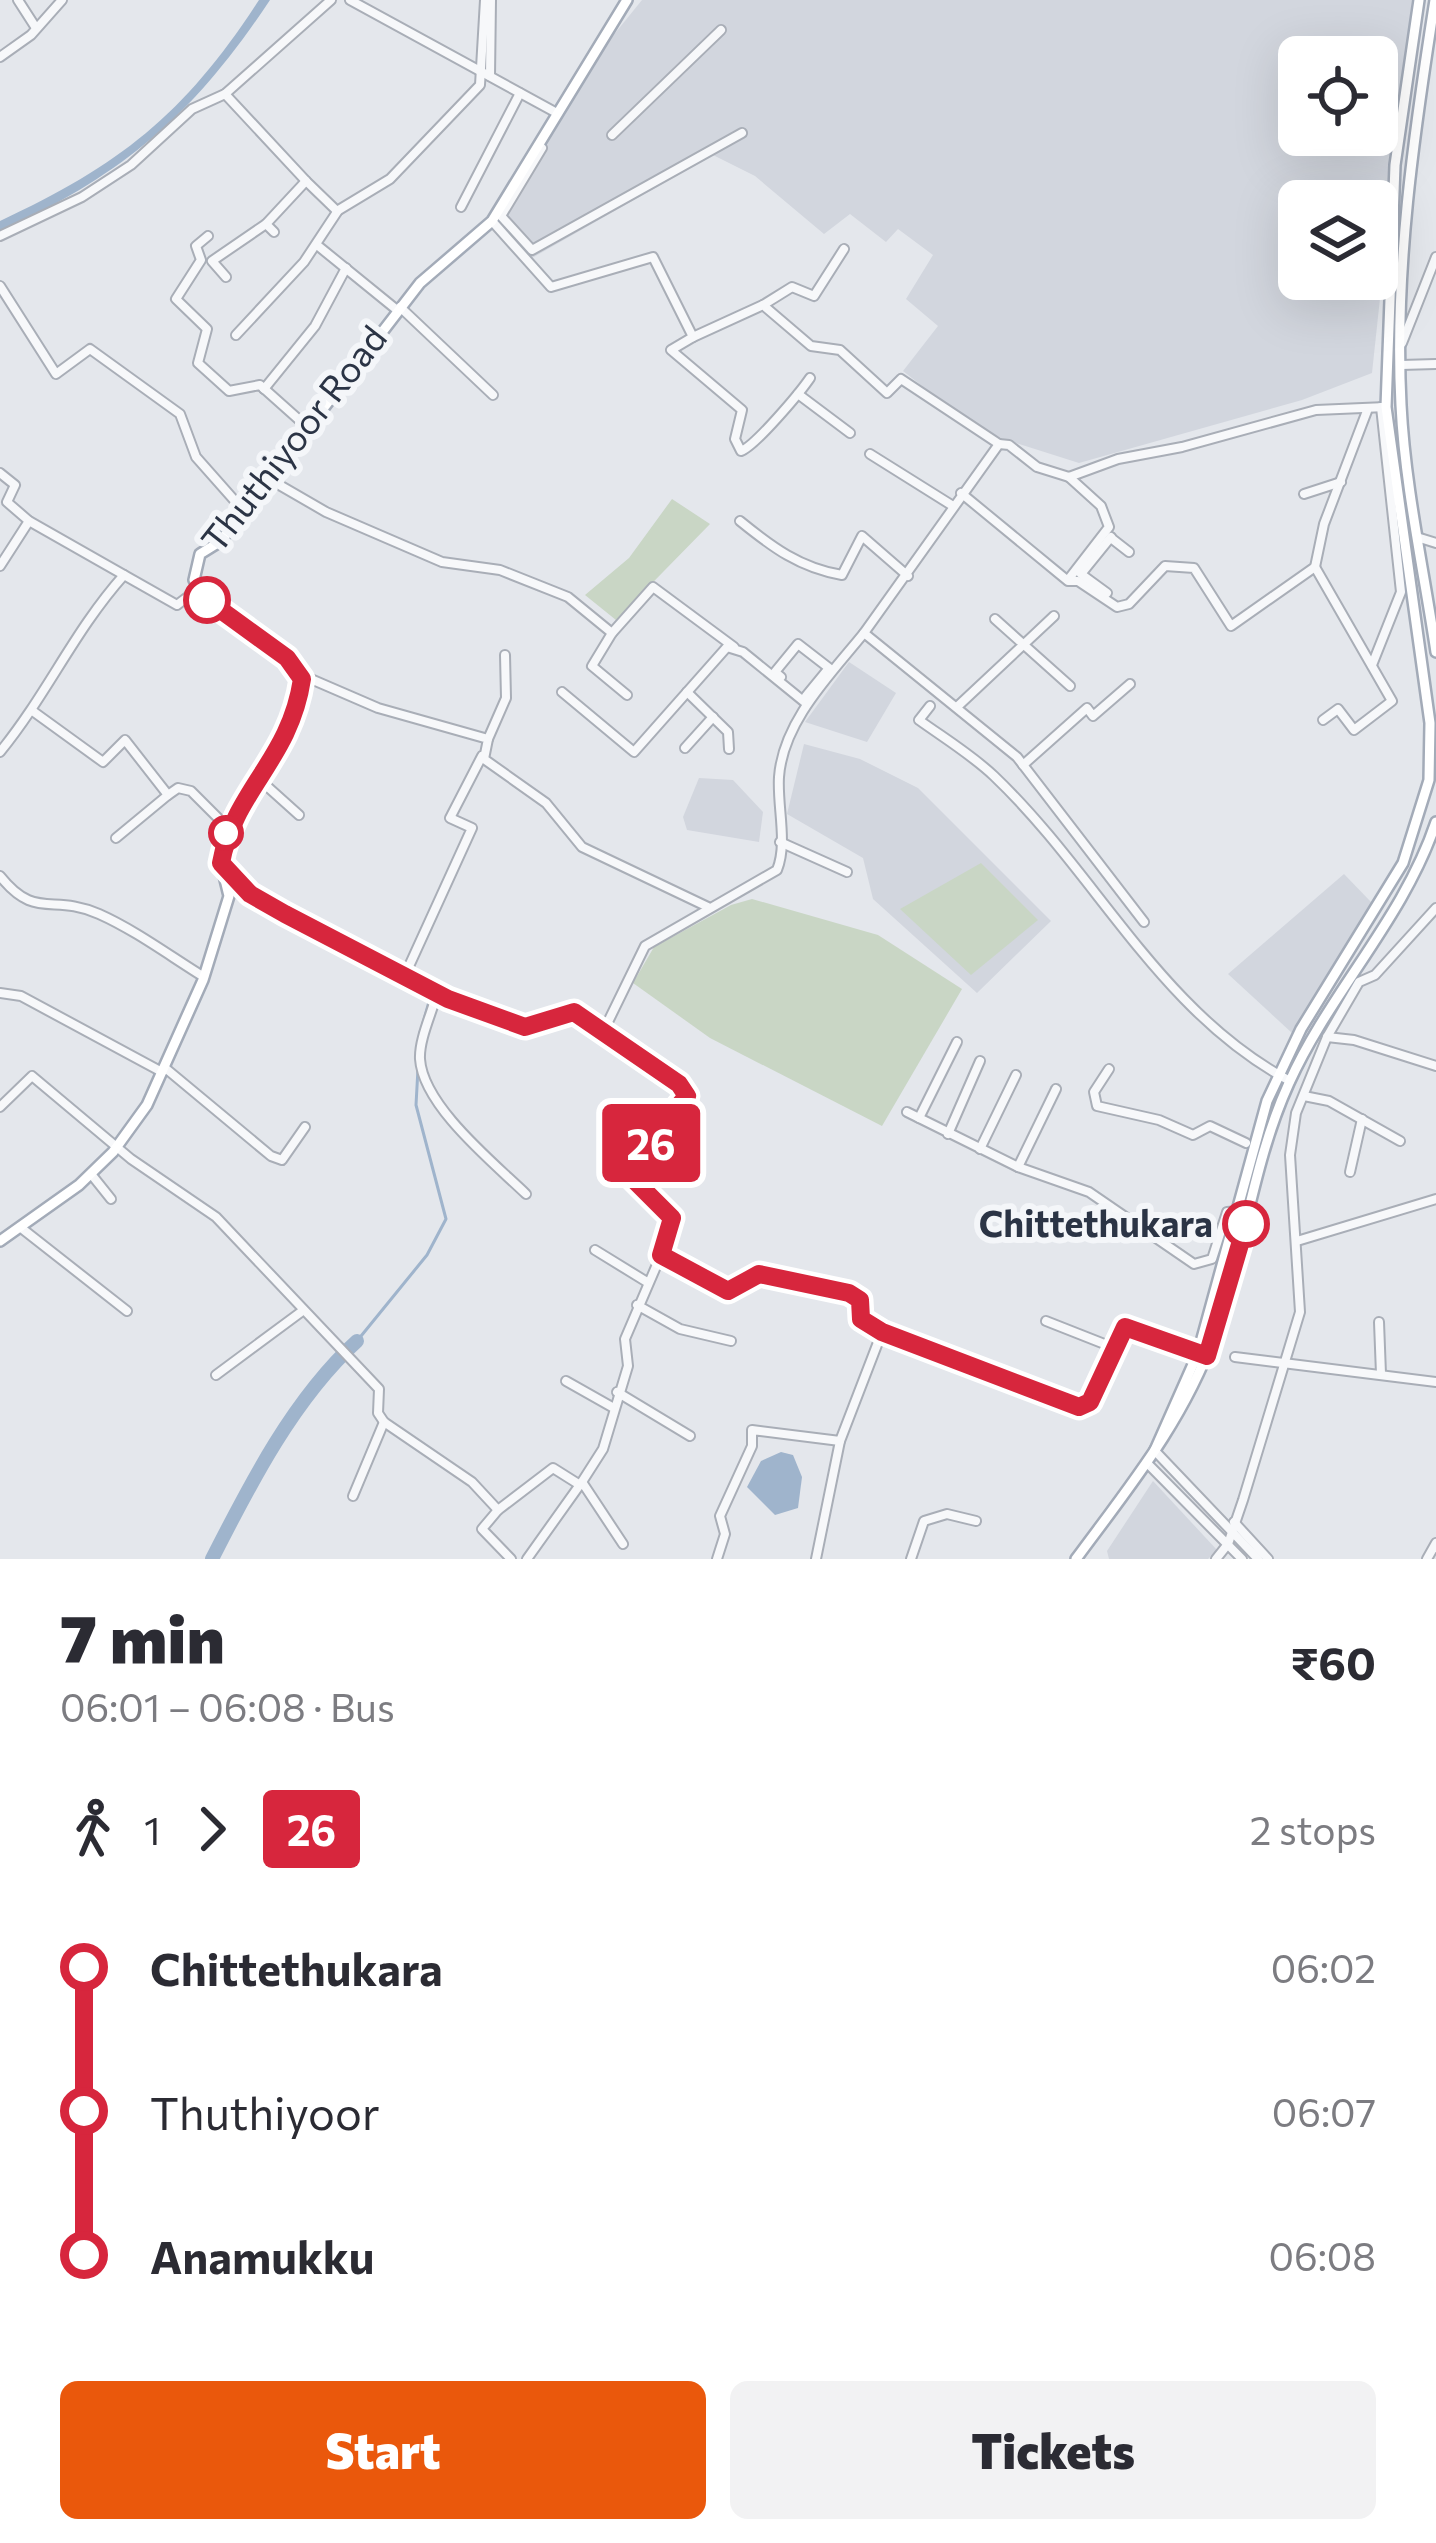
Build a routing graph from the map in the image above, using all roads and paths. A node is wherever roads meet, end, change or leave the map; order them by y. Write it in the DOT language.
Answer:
graph roads {
  1 [pos="18,0"];
  2 [pos="62,0"];
  3 [pos="331,0"];
  4 [pos="350,0"];
  5 [pos="488,0"];
  6 [pos="627,0"];
  7 [pos="1419,0"];
  8 [pos="1435,0"];
  9 [pos="35,28"];
  10 [pos="721,31"];
  11 [pos="0,58"];
  12 [pos="485,75"];
  13 [pos="576,77"];
  14 [pos="520,93"];
  15 [pos="225,94"];
  16 [pos="555,112"];
  17 [pos="742,133"];
  18 [pos="612,135"];
  19 [pos="305,181"];
  20 [pos="460,207"];
  21 [pos="337,212"];
  22 [pos="492,221"];
  23 [pos="266,224"];
  24 [pos="274,232"];
  25 [pos="0,236"];
  26 [pos="208,236"];
  27 [pos="317,245"];
  28 [pos="844,249"];
  29 [pos="1436,256"];
  30 [pos="346,268"];
  31 [pos="226,277"];
  32 [pos="0,286"];
  33 [pos="763,305"];
  34 [pos="399,308"];
  35 [pos="236,335"];
  36 [pos="692,337"];
  37 [pos="1401,344"];
  38 [pos="1436,364"];
  39 [pos="1401,365"];
  40 [pos="810,378"];
  41 [pos="264,388"];
  42 [pos="798,394"];
  43 [pos="493,395"];
  44 [pos="1384,407"];
  45 [pos="1367,411"];
  46 [pos="306,426"];
  47 [pos="850,433"];
  48 [pos="999,444"];
  49 [pos="870,454"];
  50 [pos="0,473"];
  51 [pos="1069,477"];
  52 [pos="269,479"];
  53 [pos="1343,482"];
  54 [pos="961,493"];
  55 [pos="1304,494"];
  56 [pos="952,506"];
  57 [pos="242,509"];
  58 [pos="29,521"];
  59 [pos="740,521"];
  60 [pos="1108,535"];
  61 [pos="1420,538"];
  62 [pos="1436,543"];
  63 [pos="1129,551"];
  64 [pos="0,566"];
  65 [pos="1315,567"];
  66 [pos="124,575"];
  67 [pos="908,576"];
  68 [pos="1067,581"];
  69 [pos="198,589"];
  70 [pos="1107,593"];
  71 [pos="1054,616"];
  72 [pos="995,619"];
  73 [pos="612,633"];
  74 [pos="864,633"];
  75 [pos="1022,645"];
  76 [pos="734,647"];
  77 [pos="1436,652"];
  78 [pos="505,655"];
  79 [pos="1372,665"];
  80 [pos="297,673"];
  81 [pos="1130,684"];
  82 [pos="1070,686"];
  83 [pos="562,692"];
  84 [pos="687,692"];
  85 [pos="627,694"];
  86 [pos="808,700"];
  87 [pos="930,706"];
  88 [pos="958,706"];
  89 [pos="34,712"];
  90 [pos="713,717"];
  91 [pos="1323,720"];
  92 [pos="488,739"];
  93 [pos="686,748"];
  94 [pos="728,749"];
  95 [pos="0,752"];
  96 [pos="482,755"];
  97 [pos="1023,765"];
  98 [pos="260,780"];
  99 [pos="168,795"];
  100 [pos="299,815"];
  101 [pos="1436,822"];
  102 [pos="227,827"];
  103 [pos="116,838"];
  104 [pos="780,842"];
  105 [pos="221,863"];
  106 [pos="847,872"];
  107 [pos="0,875"];
  108 [pos="709,908"];
  109 [pos="1436,908"];
  110 [pos="1144,922"];
  111 [pos="1340,968"];
  112 [pos="405,975"];
  113 [pos="204,977"];
  114 [pos="1355,979"];
  115 [pos="432,991"];
  116 [pos="0,993"];
  117 [pos="605,1028"];
  118 [pos="1328,1037"];
  119 [pos="957,1042"];
  120 [pos="980,1061"];
  121 [pos="1436,1066"];
  122 [pos="163,1070"];
  123 [pos="1109,1070"];
  124 [pos="1016,1075"];
  125 [pos="1278,1075"];
  126 [pos="1290,1081"];
  127 [pos="1055,1090"];
  128 [pos="1304,1096"];
  129 [pos="0,1107"];
  130 [pos="907,1112"];
  131 [pos="919,1118"];
  132 [pos="1362,1119"];
  133 [pos="305,1127"];
  134 [pos="948,1134"];
  135 [pos="1400,1141"];
  136 [pos="1246,1143"];
  137 [pos="116,1148"];
  138 [pos="980,1149"];
  139 [pos="1018,1166"];
  140 [pos="1350,1172"];
  141 [pos="91,1174"];
  142 [pos="526,1194"];
  143 [pos="111,1199"];
  144 [pos="1436,1199"];
  145 [pos="1244,1209"];
  146 [pos="20,1227"];
  147 [pos="0,1241"];
  148 [pos="1297,1241"];
  149 [pos="595,1250"];
  150 [pos="661,1255"];
  151 [pos="647,1282"];
  152 [pos="637,1305"];
  153 [pos="128,1311"];
  154 [pos="301,1311"];
  155 [pos="1046,1321"];
  156 [pos="1379,1322"];
  157 [pos="882,1332"];
  158 [pos="731,1341"];
  159 [pos="1112,1347"];
  160 [pos="1203,1355"];
  161 [pos="1235,1357"];
  162 [pos="1283,1362"];
  163 [pos="1381,1374"];
  164 [pos="216,1376"];
  165 [pos="566,1381"];
  166 [pos="1436,1382"];
  167 [pos="617,1392"];
  168 [pos="612,1407"];
  169 [pos="384,1422"];
  170 [pos="690,1436"];
  171 [pos="840,1441"];
  172 [pos="1155,1451"];
  173 [pos="1147,1463"];
  174 [pos="1176,1481"];
  175 [pos="581,1484"];
  176 [pos="1196,1493"];
  177 [pos="353,1496"];
  178 [pos="1188,1502"];
  179 [pos="498,1510"];
  180 [pos="976,1521"];
  181 [pos="1233,1526"];
  182 [pos="1436,1543"];
  183 [pos="623,1544"];
  184 [pos="1228,1544"];
  185 [pos="1221,1557"];
  186 [pos="511,1559"];
  187 [pos="527,1559"];
  188 [pos="717,1559"];
  189 [pos="816,1559"];
  190 [pos="911,1559"];
  191 [pos="1076,1559"];
  192 [pos="1242,1559"];
  193 [pos="1258,1559"];
  194 [pos="1268,1559"];
  195 [pos="1427,1559"];
  1 -- 9 [label="street"];
  2 -- 9 [label="street"];
  3 -- 15 [label="street"];
  4 -- 12 [label="street"];
  5 -- 12 [label="street"];
  6 -- 13 [label="main road, Thuthiyoor Road"];
  7 -- 44 [label="main road"];
  8 -- 37 [label="main road"];
  9 -- 11 [label="street"];
  10 -- 18 [label="street"];
  12 -- 14 [label="street"];
  12 -- 21 [label="street"];
  13 -- 16 [label="main road, Thuthiyoor Road"];
  13 -- 17 [label="street"];
  14 -- 16 [label="street"];
  14 -- 20 [label="street"];
  15 -- 19 [label="street"];
  15 -- 25 [label="street"];
  16 -- 22 [label="main road, Thuthiyoor Road"];
  19 -- 21 [label="street"];
  19 -- 23 [label="street"];
  21 -- 27 [label="street"];
  22 -- 34 [label="main road, Thuthiyoor Road"];
  22 -- 36 [label="street"];
  23 -- 24 [label="street"];
  23 -- 31 [label="street"];
  26 -- 41 [label="street"];
  27 -- 30 [label="street"];
  27 -- 35 [label="street"];
  28 -- 33 [label="street"];
  29 -- 37 [label="street"];
  30 -- 34 [label="street"];
  30 -- 41 [label="street"];
  32 -- 57 [label="street"];
  33 -- 36 [label="street"];
  33 -- 48 [label="street"];
  34 -- 43 [label="street"];
  34 -- 46 [label="main road, Thuthiyoor Road"];
  36 -- 42 [label="street"];
  37 -- 39 [label="main road"];
  38 -- 39 [label="street"];
  39 -- 61 [label="main road"];
  40 -- 42 [label="street"];
  41 -- 46 [label="street"];
  42 -- 47 [label="street"];
  44 -- 45 [label="street"];
  44 -- 79 [label="street"];
  44 -- 111 [label="main road"];
  45 -- 51 [label="street"];
  45 -- 53 [label="street"];
  46 -- 52 [label="main road, Thuthiyoor Road"];
  48 -- 51 [label="street"];
  48 -- 54 [label="street"];
  49 -- 56 [label="street"];
  50 -- 58 [label="street"];
  51 -- 60 [label="street"];
  52 -- 57 [label="main road, Thuthiyoor Road"];
  52 -- 73 [label="street"];
  53 -- 55 [label="street"];
  53 -- 65 [label="street"];
  54 -- 56 [label="street"];
  54 -- 68 [label="street"];
  56 -- 67 [label="street"];
  57 -- 69 [label="main road, Thuthiyoor Road"];
  58 -- 64 [label="street"];
  58 -- 66 [label="street"];
  59 -- 67 [label="street"];
  60 -- 63 [label="street"];
  60 -- 68 [label="street"];
  60 -- 70 [label="street"];
  61 -- 62 [label="street"];
  61 -- 77 [label="main road"];
  65 -- 68 [label="street"];
  65 -- 79 [label="street"];
  66 -- 69 [label="street"];
  66 -- 89 [label="street"];
  67 -- 74 [label="street"];
  69 -- 80 [label="main road, Thuthiyoor Road"];
  71 -- 75 [label="street"];
  72 -- 75 [label="street"];
  73 -- 76 [label="street"];
  73 -- 85 [label="street"];
  74 -- 86 [label="street"];
  74 -- 88 [label="street"];
  75 -- 82 [label="street"];
  75 -- 88 [label="street"];
  76 -- 84 [label="street"];
  76 -- 86 [label="street"];
  78 -- 92 [label="street"];
  79 -- 91 [label="street"];
  80 -- 92 [label="street"];
  80 -- 98 [label="main road"];
  81 -- 97 [label="street"];
  83 -- 84 [label="street"];
  84 -- 90 [label="street"];
  86 -- 86 [label="street"];
  86 -- 104 [label="street"];
  87 -- 125 [label="street"];
  88 -- 97 [label="street"];
  89 -- 95 [label="street"];
  89 -- 99 [label="street"];
  90 -- 93 [label="street"];
  90 -- 94 [label="street"];
  92 -- 96 [label="street"];
  96 -- 108 [label="street"];
  96 -- 112 [label="street"];
  97 -- 110 [label="street"];
  98 -- 100 [label="street"];
  98 -- 102 [label="main road"];
  99 -- 102 [label="street"];
  99 -- 103 [label="street"];
  101 -- 114 [label="main road"];
  102 -- 105 [label="main road"];
  104 -- 106 [label="street"];
  104 -- 108 [label="street"];
  105 -- 112 [label="street"];
  105 -- 113 [label="main road"];
  107 -- 113 [label="street"];
  108 -- 117 [label="street"];
  109 -- 114 [label="street"];
  111 -- 114 [label="main road"];
  111 -- 125 [label="main road"];
  112 -- 115 [label="street"];
  113 -- 122 [label="main road"];
  114 -- 118 [label="street"];
  114 -- 126 [label="main road"];
  115 -- 117 [label="street"];
  115 -- 142 [label="street"];
  116 -- 122 [label="street"];
  117 -- 150 [label="street"];
  118 -- 121 [label="street"];
  118 -- 128 [label="street"];
  119 -- 131 [label="street"];
  120 -- 134 [label="street"];
  122 -- 133 [label="street"];
  122 -- 137 [label="main road"];
  123 -- 136 [label="street"];
  124 -- 138 [label="street"];
  125 -- 126 [label="street"];
  125 -- 145 [label="main road"];
  126 -- 145 [label="main road"];
  127 -- 139 [label="street"];
  128 -- 132 [label="street"];
  128 -- 148 [label="street"];
  129 -- 137 [label="street"];
  130 -- 131 [label="street"];
  131 -- 134 [label="street"];
  132 -- 135 [label="street"];
  132 -- 140 [label="street"];
  134 -- 138 [label="street"];
  137 -- 141 [label="main road"];
  137 -- 154 [label="street"];
  138 -- 139 [label="street"];
  139 -- 145 [label="street"];
  141 -- 143 [label="street"];
  141 -- 146 [label="main road"];
  144 -- 148 [label="street"];
  145 -- 160 [label="main road"];
  146 -- 147 [label="main road"];
  146 -- 153 [label="street"];
  148 -- 162 [label="street"];
  149 -- 151 [label="street"];
  150 -- 151 [label="street"];
  150 -- 157 [label="street"];
  151 -- 152 [label="street"];
  152 -- 158 [label="street"];
  152 -- 167 [label="street"];
  154 -- 164 [label="street"];
  154 -- 169 [label="street"];
  155 -- 159 [label="street"];
  156 -- 163 [label="street"];
  157 -- 159 [label="street"];
  157 -- 171 [label="street"];
  159 -- 160 [label="street"];
  160 -- 172 [label="main road"];
  160 -- 172 [label="main road"];
  161 -- 162 [label="street"];
  162 -- 163 [label="street"];
  162 -- 181 [label="street"];
  163 -- 166 [label="street"];
  165 -- 168 [label="street"];
  167 -- 168 [label="street"];
  167 -- 170 [label="street"];
  168 -- 175 [label="street"];
  169 -- 177 [label="street"];
  169 -- 179 [label="street"];
  171 -- 188 [label="street"];
  171 -- 189 [label="street"];
  172 -- 173 [label="main road"];
  172 -- 174 [label="street"];
  173 -- 174 [label="street"];
  173 -- 191 [label="main road"];
  174 -- 176 [label="street"];
  174 -- 176 [label="street"];
  174 -- 178 [label="street"];
  174 -- 178 [label="street"];
  175 -- 179 [label="street"];
  175 -- 183 [label="street"];
  175 -- 187 [label="street"];
  176 -- 181 [label="street"];
  178 -- 184 [label="street"];
  179 -- 186 [label="street"];
  180 -- 190 [label="street"];
  181 -- 184 [label="street"];
  181 -- 193 [label="street"];
  181 -- 194 [label="street"];
  182 -- 195 [label="street"];
  184 -- 185 [label="street"];
  184 -- 192 [label="street"];
}
